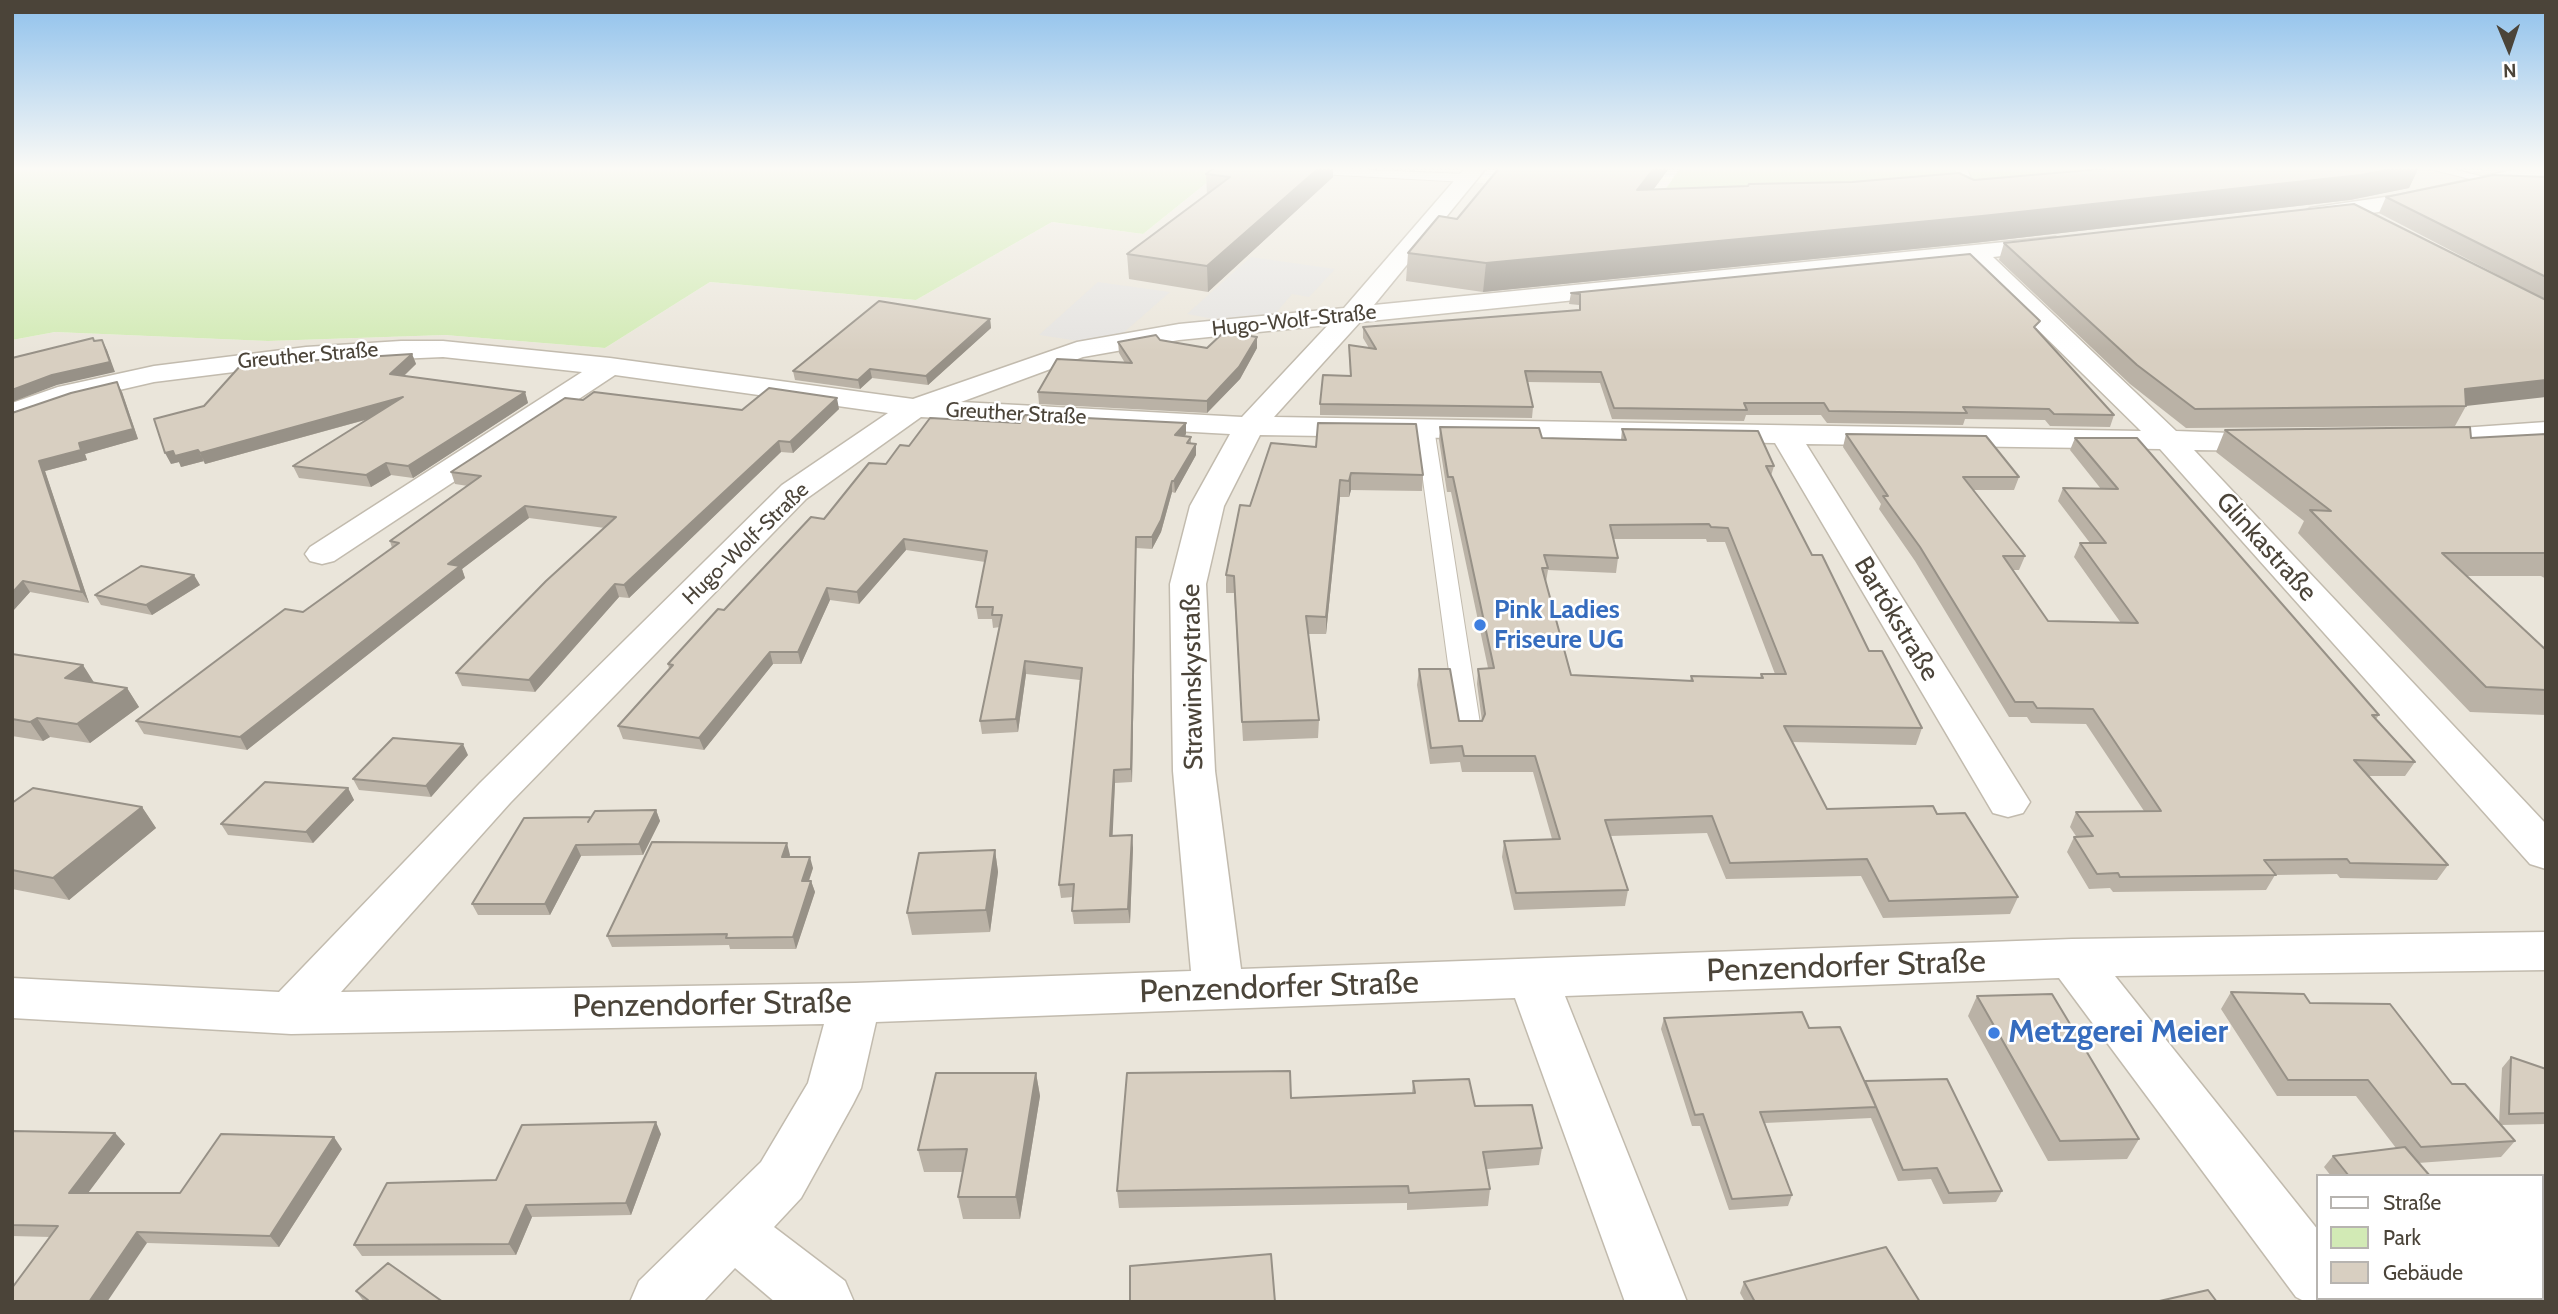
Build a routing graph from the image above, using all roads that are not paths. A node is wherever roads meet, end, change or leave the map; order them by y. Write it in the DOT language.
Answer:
graph roads {
  1 [pos="1425,228"];
  2 [pos="2074,242"];
  3 [pos="1975,253"];
  4 [pos="1351,316"];
  5 [pos="610,366"];
  6 [pos="915,408"];
  7 [pos="12,413"];
  8 [pos="1251,426"];
  9 [pos="1425,428"];
  10 [pos="2546,430"];
  11 [pos="1785,435"];
  12 [pos="2393,440"];
  13 [pos="2169,441"];
  14 [pos="2298,442"];
  15 [pos="322,554"];
  16 [pos="1469,730"];
  17 [pos="2008,802"];
  18 [pos="2546,853"];
  19 [pos="2546,951"];
  20 [pos="2072,958"];
  21 [pos="1532,979"];
  22 [pos="1218,990"];
  23 [pos="12,999"];
  24 [pos="855,1003"];
  25 [pos="291,1013"];
  26 [pos="733,1230"];
  27 [pos="2316,1274"];
  28 [pos="662,1302"];
  29 [pos="823,1302"];
  30 [pos="1656,1302"];
  1 -- 4 [label="street, Strawinskystraße"];
  2 -- 3 [label="street, Hugo-Wolf-Straße"];
  3 -- 4 [label="street, Hugo-Wolf-Straße"];
  3 -- 13 [label="street, Glinkastraße"];
  4 -- 6 [label="street, Hugo-Wolf-Straße"];
  4 -- 8 [label="street, Strawinskystraße"];
  5 -- 6 [label="street, Greuther Straße"];
  5 -- 7 [label="street, Greuther Straße"];
  5 -- 15 [label="street"];
  6 -- 8 [label="street, Greuther Straße"];
  6 -- 25 [label="street, Hugo-Wolf-Straße"];
  8 -- 9 [label="street, Greuther Straße"];
  8 -- 22 [label="street, Strawinskystraße"];
  9 -- 11 [label="street, Greuther Straße"];
  9 -- 16 [label="lane"];
  10 -- 12 [label="street"];
  11 -- 13 [label="street, Greuther Straße"];
  11 -- 17 [label="street, Bartókstraße"];
  13 -- 14 [label="street, Greuther Straße"];
  13 -- 18 [label="street, Glinkastraße"];
  19 -- 20 [label="street, Penzendorfer Straße"];
  20 -- 21 [label="street, Penzendorfer Straße"];
  20 -- 27 [label="street"];
  21 -- 22 [label="street, Penzendorfer Straße"];
  21 -- 30 [label="street"];
  22 -- 24 [label="street, Penzendorfer Straße"];
  23 -- 25 [label="street, Penzendorfer Straße"];
  24 -- 25 [label="street, Penzendorfer Straße"];
  24 -- 26 [label="street"];
  26 -- 28 [label="street"];
  26 -- 29 [label="street"];
}
